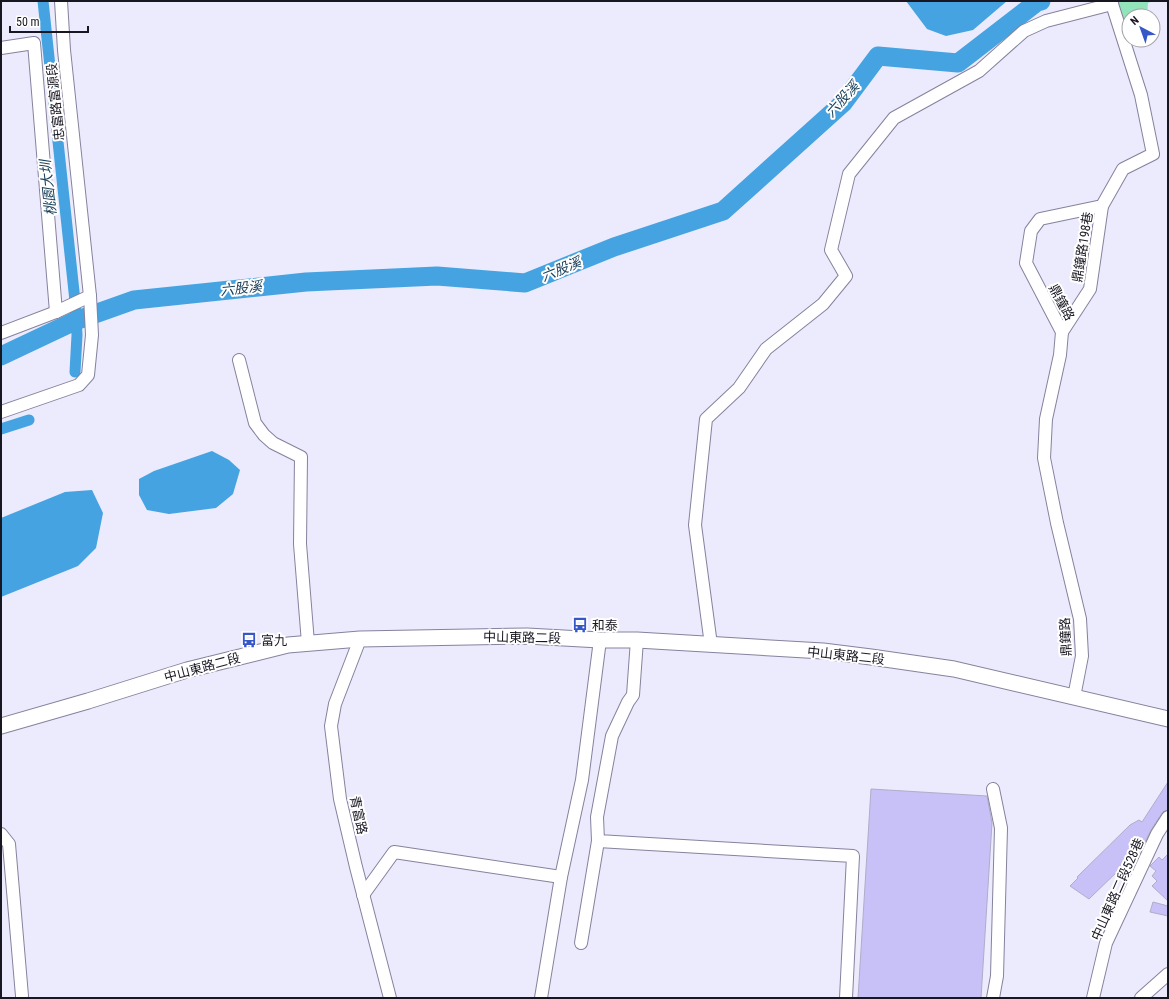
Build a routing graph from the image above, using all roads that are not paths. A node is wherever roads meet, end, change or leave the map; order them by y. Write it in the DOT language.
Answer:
graph roads {
  1 [pos="61,1"];
  2 [pos="1111,3"];
  3 [pos="1,48"];
  4 [pos="1102,206"];
  5 [pos="90,296"];
  6 [pos="56,312"];
  7 [pos="1062,332"];
  8 [pos="1,333"];
  9 [pos="239,360"];
  10 [pos="1,412"];
  11 [pos="360,639"];
  12 [pos="600,640"];
  13 [pos="637,640"];
  14 [pos="308,643"];
  15 [pos="711,645"];
  16 [pos="1074,697"];
  17 [pos="1168,719"];
  18 [pos="1,726"];
  19 [pos="993,788"];
  20 [pos="1168,817"];
  21 [pos="1,834"];
  22 [pos="598,841"];
  23 [pos="561,877"];
  24 [pos="363,895"];
  25 [pos="581,943"];
  26 [pos="1168,974"];
  27 [pos="22,996"];
  28 [pos="390,998"];
  29 [pos="541,998"];
  30 [pos="846,998"];
  31 [pos="993,998"];
  32 [pos="1093,998"];
  33 [pos="1141,998"];
  1 -- 5 [label="street, 忠富路富源段"];
  2 -- 4 [label="street"];
  2 -- 15 [label="street"];
  3 -- 6 [label="street"];
  4 -- 7 [label="street, 鼎鐘路198巷"];
  4 -- 7 [label="street, 鼎鐘路"];
  5 -- 6 [label="street"];
  5 -- 10 [label="street, 忠富路富源段"];
  6 -- 8 [label="street"];
  7 -- 16 [label="street, 鼎鐘路"];
  9 -- 14 [label="street"];
  11 -- 12 [label="main road, 中山東路二段"];
  11 -- 14 [label="main road, 中山東路二段"];
  11 -- 24 [label="street, 青富路"];
  12 -- 13 [label="main road, 中山東路二段"];
  12 -- 23 [label="street"];
  13 -- 15 [label="main road, 中山東路二段"];
  13 -- 22 [label="street"];
  14 -- 18 [label="main road, 中山東路二段"];
  15 -- 16 [label="main road, 中山東路二段"];
  16 -- 17 [label="main road, 中山東路二段"];
  19 -- 31 [label="street"];
  20 -- 32 [label="street, 中山東路二段528巷"];
  21 -- 27 [label="street"];
  22 -- 25 [label="street"];
  22 -- 30 [label="street"];
  23 -- 24 [label="street"];
  23 -- 29 [label="street"];
  24 -- 28 [label="street, 青富路"];
  26 -- 33 [label="street"];
}
